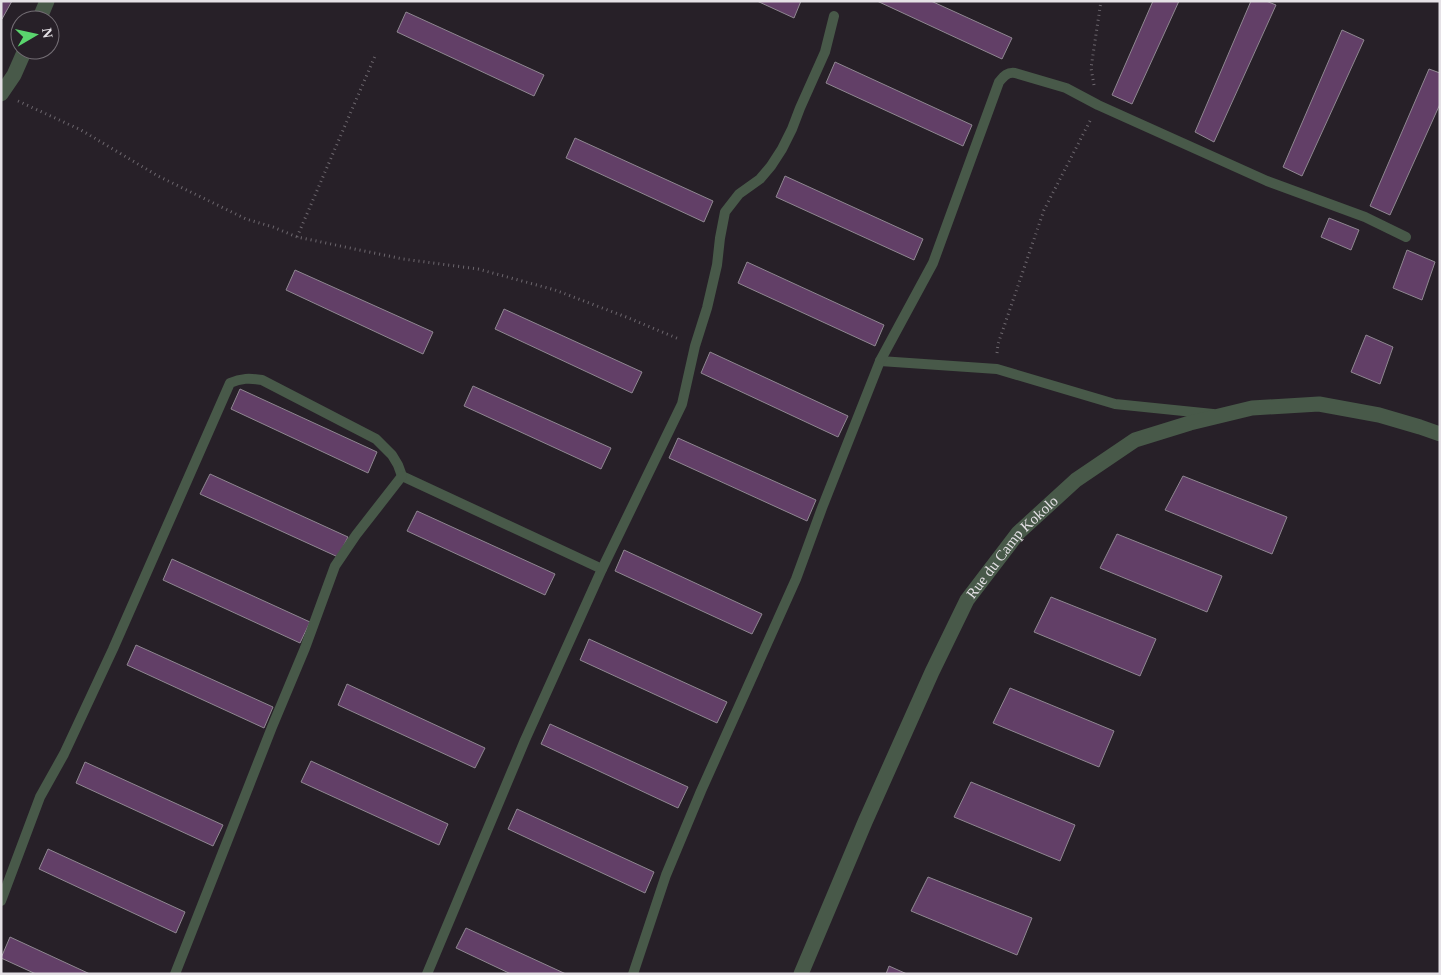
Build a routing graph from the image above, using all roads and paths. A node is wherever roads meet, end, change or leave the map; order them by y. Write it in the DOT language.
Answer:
graph roads {
  1 [pos="1101,1"];
  2 [pos="834,16"];
  3 [pos="375,56"];
  4 [pos="21,60"];
  5 [pos="1,94"];
  6 [pos="1098,105"];
  7 [pos="297,237"];
  8 [pos="1406,237"];
  9 [pos="694,346"];
  10 [pos="880,361"];
  11 [pos="997,369"];
  12 [pos="1221,415"];
  13 [pos="1440,434"];
  14 [pos="402,476"];
  15 [pos="602,569"];
  16 [pos="1,902"];
  17 [pos="175,974"];
  18 [pos="427,974"];
  19 [pos="633,974"];
  20 [pos="801,974"];
  1 -- 6 [label="path"];
  2 -- 9 [label="lane"];
  3 -- 7 [label="path"];
  4 -- 5 [label="street"];
  5 -- 7 [label="path"];
  6 -- 8 [label="lane"];
  6 -- 10 [label="lane"];
  6 -- 11 [label="path"];
  7 -- 9 [label="path"];
  9 -- 15 [label="lane"];
  10 -- 11 [label="lane"];
  10 -- 19 [label="lane"];
  11 -- 12 [label="lane"];
  12 -- 13 [label="street, Rue du Camp Kokolo"];
  12 -- 20 [label="street, Rue du Camp Kokolo"];
  14 -- 15 [label="lane"];
  14 -- 16 [label="lane"];
  14 -- 17 [label="lane"];
  15 -- 18 [label="lane"];
}
